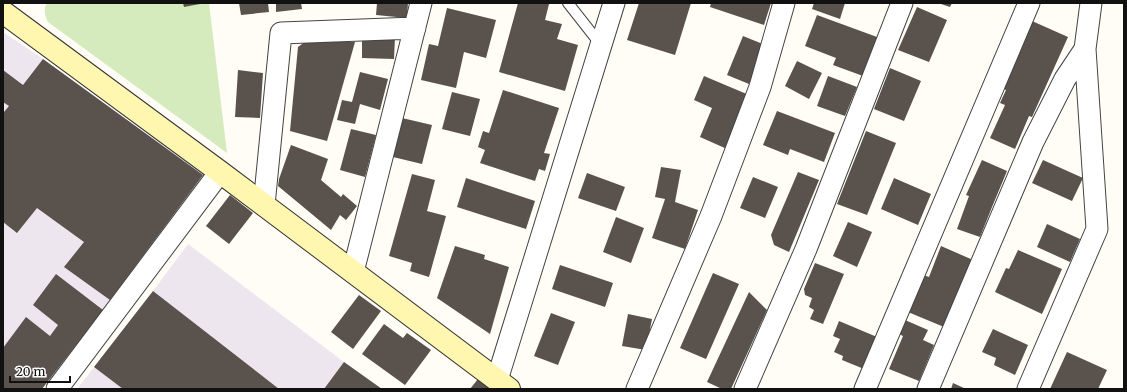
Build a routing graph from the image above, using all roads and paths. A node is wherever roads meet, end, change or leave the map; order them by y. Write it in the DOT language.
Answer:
graph roads {
  1 [pos="421,3"];
  2 [pos="568,3"];
  3 [pos="614,3"];
  4 [pos="784,3"];
  5 [pos="902,3"];
  6 [pos="1029,3"];
  7 [pos="1090,3"];
  8 [pos="3,12"];
  9 [pos="415,28"];
  10 [pos="600,46"];
  11 [pos="1085,49"];
  12 [pos="220,172"];
  13 [pos="264,205"];
  14 [pos="352,272"];
  15 [pos="503,385"];
  16 [pos="57,389"];
  17 [pos="637,389"];
  18 [pos="745,389"];
  19 [pos="865,389"];
  20 [pos="928,389"];
  21 [pos="1028,389"];
  1 -- 9 [label="street"];
  2 -- 10 [label="lane"];
  3 -- 10 [label="street"];
  4 -- 17 [label="street"];
  5 -- 18 [label="street"];
  6 -- 19 [label="street"];
  7 -- 11 [label="street"];
  8 -- 12 [label="main road"];
  9 -- 13 [label="street"];
  9 -- 14 [label="street"];
  10 -- 15 [label="street"];
  11 -- 20 [label="street"];
  11 -- 21 [label="street"];
  12 -- 13 [label="main road"];
  12 -- 16 [label="street"];
  13 -- 14 [label="main road"];
  14 -- 15 [label="main road"];
}
